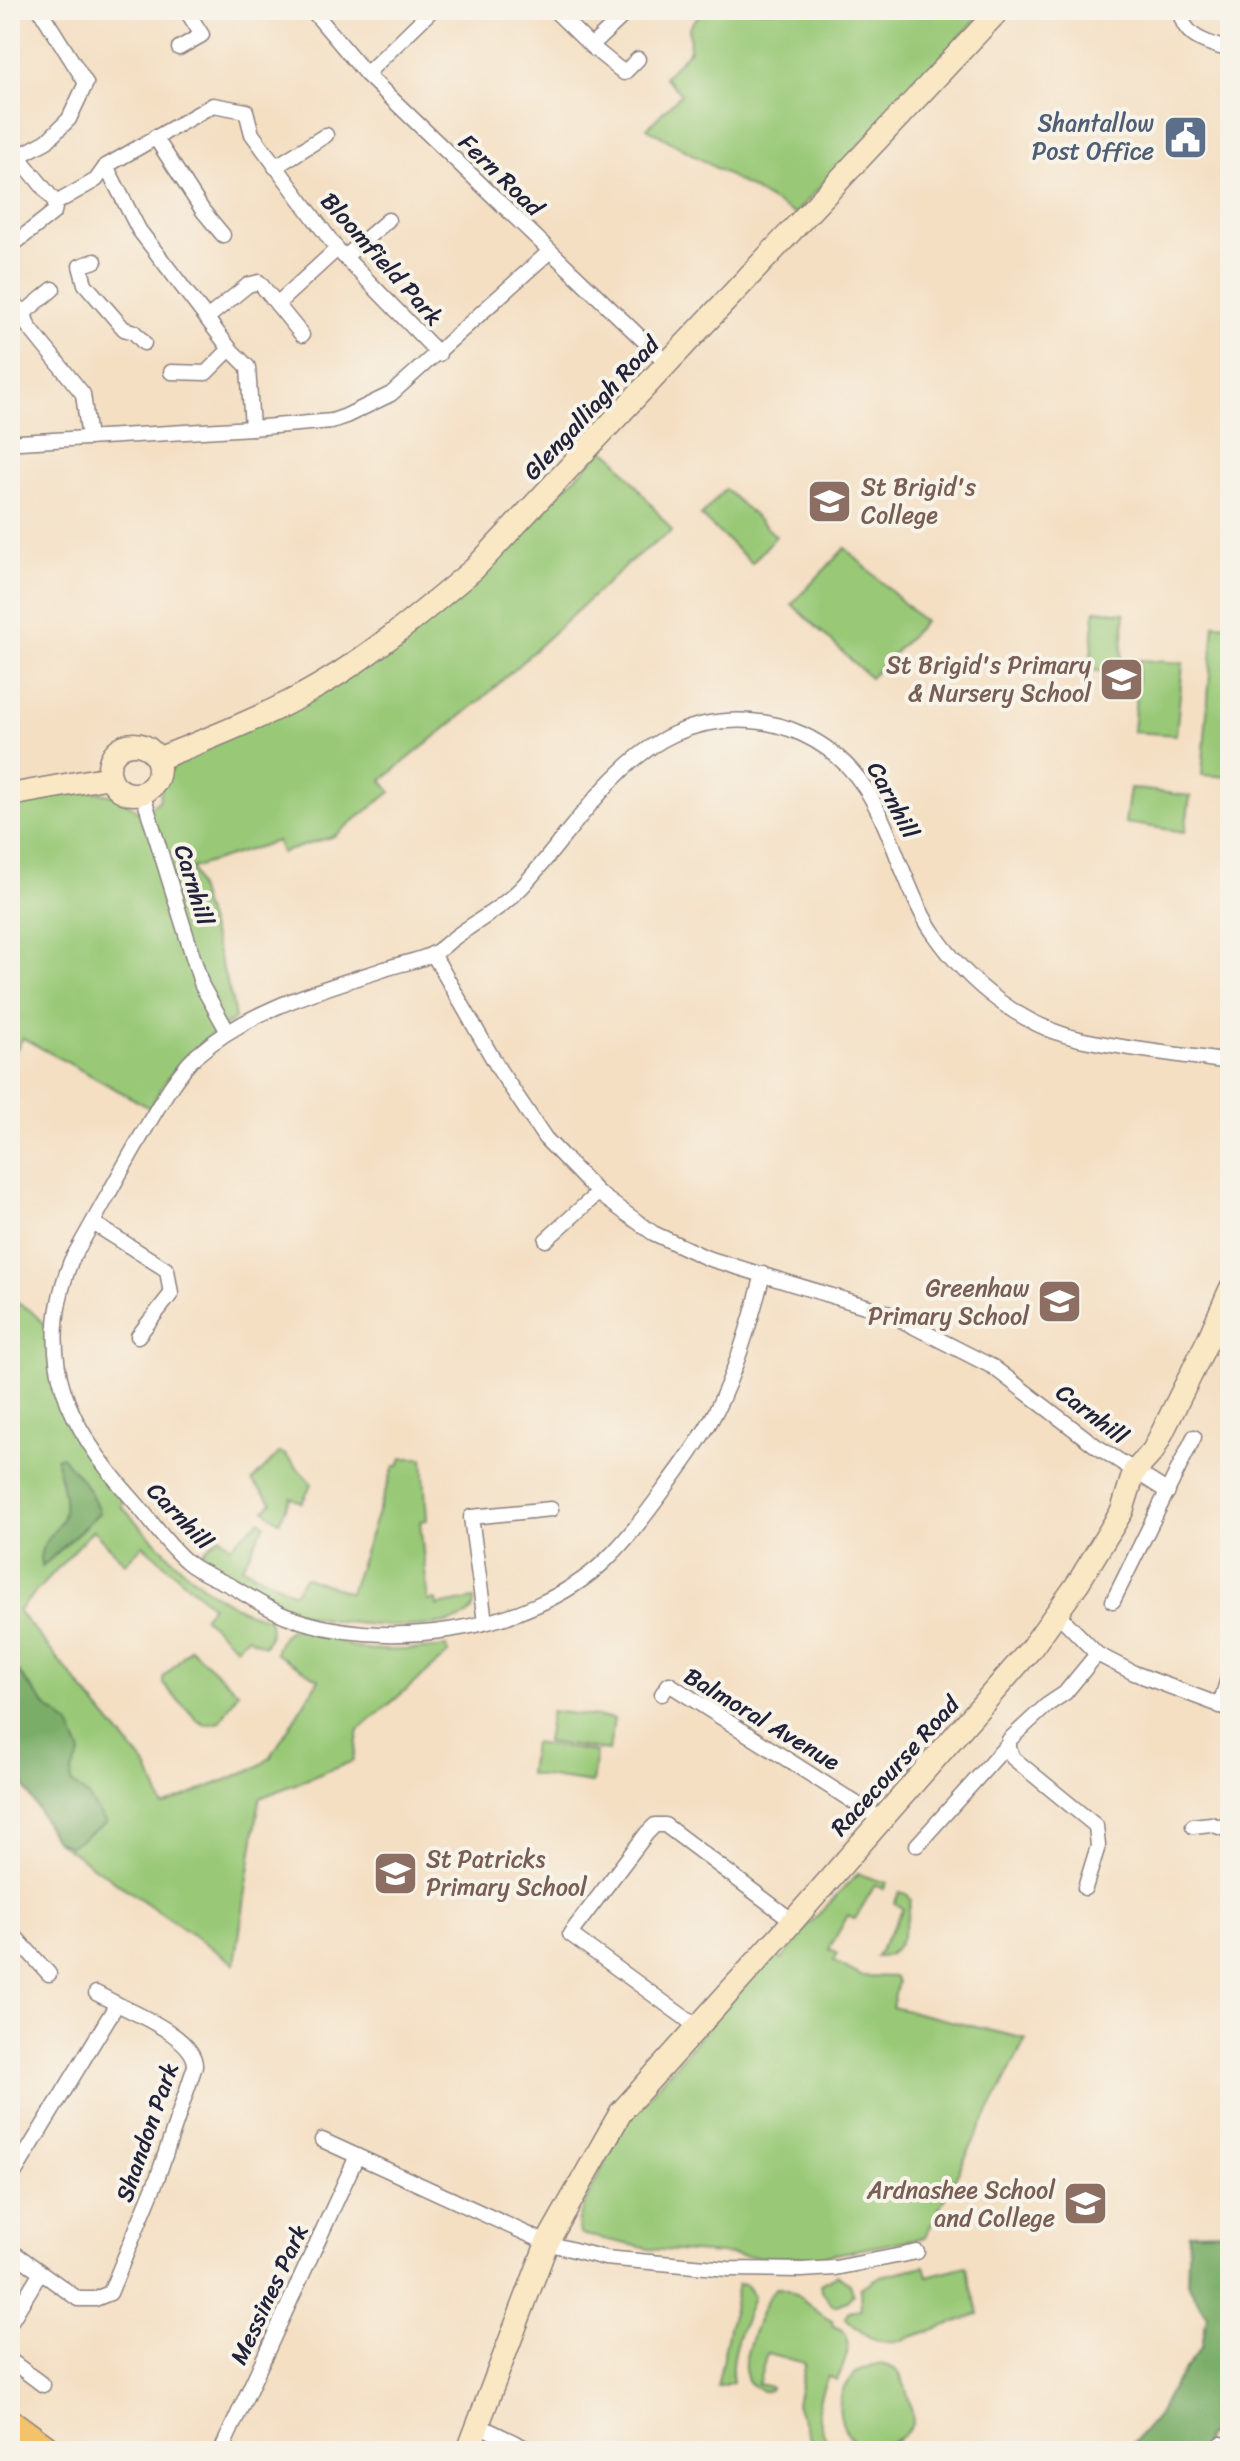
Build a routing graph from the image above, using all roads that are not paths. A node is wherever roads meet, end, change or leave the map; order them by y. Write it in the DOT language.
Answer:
graph roads {
  1 [pos="40,10"];
  2 [pos="186,10"];
  3 [pos="312,10"];
  4 [pos="432,10"];
  5 [pos="554,10"];
  6 [pos="629,10"];
  7 [pos="999,10"];
  8 [pos="1180,10"];
  9 [pos="591,46"];
  10 [pos="179,48"];
  11 [pos="1230,50"];
  12 [pos="638,59"];
  13 [pos="366,74"];
  14 [pos="326,135"];
  15 [pos="155,137"];
  16 [pos="14,158"];
  17 [pos="275,167"];
  18 [pos="108,169"];
  19 [pos="56,203"];
  20 [pos="388,220"];
  21 [pos="223,235"];
  22 [pos="10,247"];
  23 [pos="549,252"];
  24 [pos="341,253"];
  25 [pos="95,261"];
  26 [pos="53,289"];
  27 [pos="10,299"];
  28 [pos="277,304"];
  29 [pos="24,313"];
  30 [pos="207,318"];
  31 [pos="302,335"];
  32 [pos="144,343"];
  33 [pos="230,349"];
  34 [pos="439,354"];
  35 [pos="667,363"];
  36 [pos="171,372"];
  37 [pos="252,428"];
  38 [pos="89,438"];
  39 [pos="20,442"];
  40 [pos="157,759"];
  41 [pos="110,777"];
  42 [pos="142,792"];
  43 [pos="10,795"];
  44 [pos="433,954"];
  45 [pos="228,1032"];
  46 [pos="1230,1062"];
  47 [pos="598,1193"];
  48 [pos="93,1223"];
  49 [pos="546,1240"];
  50 [pos="763,1274"];
  51 [pos="1230,1290"];
  52 [pos="138,1336"];
  53 [pos="1194,1437"];
  54 [pos="1134,1472"];
  55 [pos="1168,1492"];
  56 [pos="551,1509"];
  57 [pos="1113,1601"];
  58 [pos="1057,1613"];
  59 [pos="485,1622"];
  60 [pos="1097,1654"];
  61 [pos="1230,1671"];
  62 [pos="662,1694"];
  63 [pos="1225,1708"];
  64 [pos="1008,1744"];
  65 [pos="882,1820"];
  66 [pos="1193,1826"];
  67 [pos="1230,1831"];
  68 [pos="917,1845"];
  69 [pos="1085,1888"];
  70 [pos="793,1921"];
  71 [pos="11,1934"];
  72 [pos="49,1974"];
  73 [pos="96,1993"];
  74 [pos="117,2004"];
  75 [pos="696,2026"];
  76 [pos="322,2140"];
  77 [pos="357,2156"];
  78 [pos="10,2180"];
  79 [pos="547,2243"];
  80 [pos="10,2250"];
  81 [pos="917,2252"];
  82 [pos="40,2273"];
  83 [pos="10,2323"];
  84 [pos="10,2360"];
  85 [pos="43,2385"];
  86 [pos="10,2423"];
  87 [pos="478,2425"];
  88 [pos="48,2451"];
  89 [pos="221,2451"];
  90 [pos="468,2451"];
  91 [pos="532,2451"];
  1 -- 16 [label="street"];
  2 -- 10 [label="street"];
  3 -- 13 [label="street, Fern Road"];
  4 -- 13 [label="street"];
  5 -- 9 [label="street"];
  6 -- 9 [label="street"];
  7 -- 35 [label="main road, Glengalliagh Road"];
  8 -- 11 [label="street"];
  9 -- 12 [label="street"];
  13 -- 23 [label="street, Fern Road"];
  14 -- 17 [label="street"];
  15 -- 17 [label="street, Bloomfield Park"];
  15 -- 18 [label="street"];
  15 -- 21 [label="street"];
  16 -- 19 [label="street"];
  17 -- 24 [label="street, Bloomfield Park"];
  18 -- 19 [label="street"];
  18 -- 30 [label="street"];
  19 -- 22 [label="street"];
  20 -- 24 [label="street"];
  23 -- 34 [label="street, Bloomfield Park"];
  23 -- 35 [label="street, Fern Road"];
  24 -- 28 [label="street"];
  24 -- 34 [label="street, Bloomfield Park"];
  25 -- 32 [label="street"];
  26 -- 29 [label="street"];
  27 -- 29 [label="street"];
  28 -- 30 [label="street"];
  28 -- 31 [label="street"];
  29 -- 38 [label="street"];
  30 -- 33 [label="street"];
  33 -- 36 [label="street"];
  33 -- 37 [label="street"];
  34 -- 37 [label="street, Bloomfield Park"];
  35 -- 40 [label="main road, Glengalliagh Road"];
  37 -- 38 [label="street, Bloomfield Park"];
  38 -- 39 [label="street, Bloomfield Park"];
  40 -- 41 [label="main road"];
  40 -- 42 [label="main road"];
  41 -- 42 [label="main road"];
  41 -- 43 [label="main road"];
  42 -- 45 [label="street, Carnhill"];
  44 -- 45 [label="street, Carnhill"];
  44 -- 46 [label="street, Carnhill"];
  44 -- 47 [label="street, Carnhill"];
  45 -- 48 [label="street, Carnhill"];
  47 -- 49 [label="street"];
  47 -- 50 [label="street, Carnhill"];
  48 -- 52 [label="street"];
  48 -- 59 [label="street, Carnhill"];
  50 -- 54 [label="street, Carnhill"];
  50 -- 59 [label="street, Carnhill"];
  51 -- 54 [label="main road, Racecourse Road"];
  53 -- 55 [label="street"];
  54 -- 55 [label="street, Carnhill"];
  54 -- 58 [label="main road, Racecourse Road"];
  55 -- 57 [label="street"];
  56 -- 59 [label="street"];
  58 -- 60 [label="street"];
  58 -- 65 [label="main road, Racecourse Road"];
  60 -- 63 [label="street"];
  60 -- 64 [label="street"];
  61 -- 63 [label="street"];
  62 -- 65 [label="street, Balmoral Avenue"];
  64 -- 68 [label="street"];
  64 -- 69 [label="street"];
  65 -- 70 [label="main road, Racecourse Road"];
  66 -- 67 [label="street"];
  70 -- 75 [label="main road, Racecourse Road"];
  70 -- 75 [label="street"];
  71 -- 72 [label="street"];
  73 -- 74 [label="street"];
  74 -- 78 [label="street"];
  74 -- 82 [label="street, Shandon Park"];
  75 -- 79 [label="main road, Racecourse Road"];
  76 -- 77 [label="street"];
  77 -- 79 [label="street"];
  77 -- 89 [label="street, Messines Park"];
  79 -- 81 [label="street"];
  79 -- 87 [label="main road, Racecourse Road"];
  80 -- 82 [label="street, Shandon Park"];
  82 -- 83 [label="street"];
  84 -- 85 [label="street"];
  86 -- 88 [label="highway"];
  87 -- 90 [label="main road, Racecourse Road"];
  87 -- 91 [label="street"];
}
